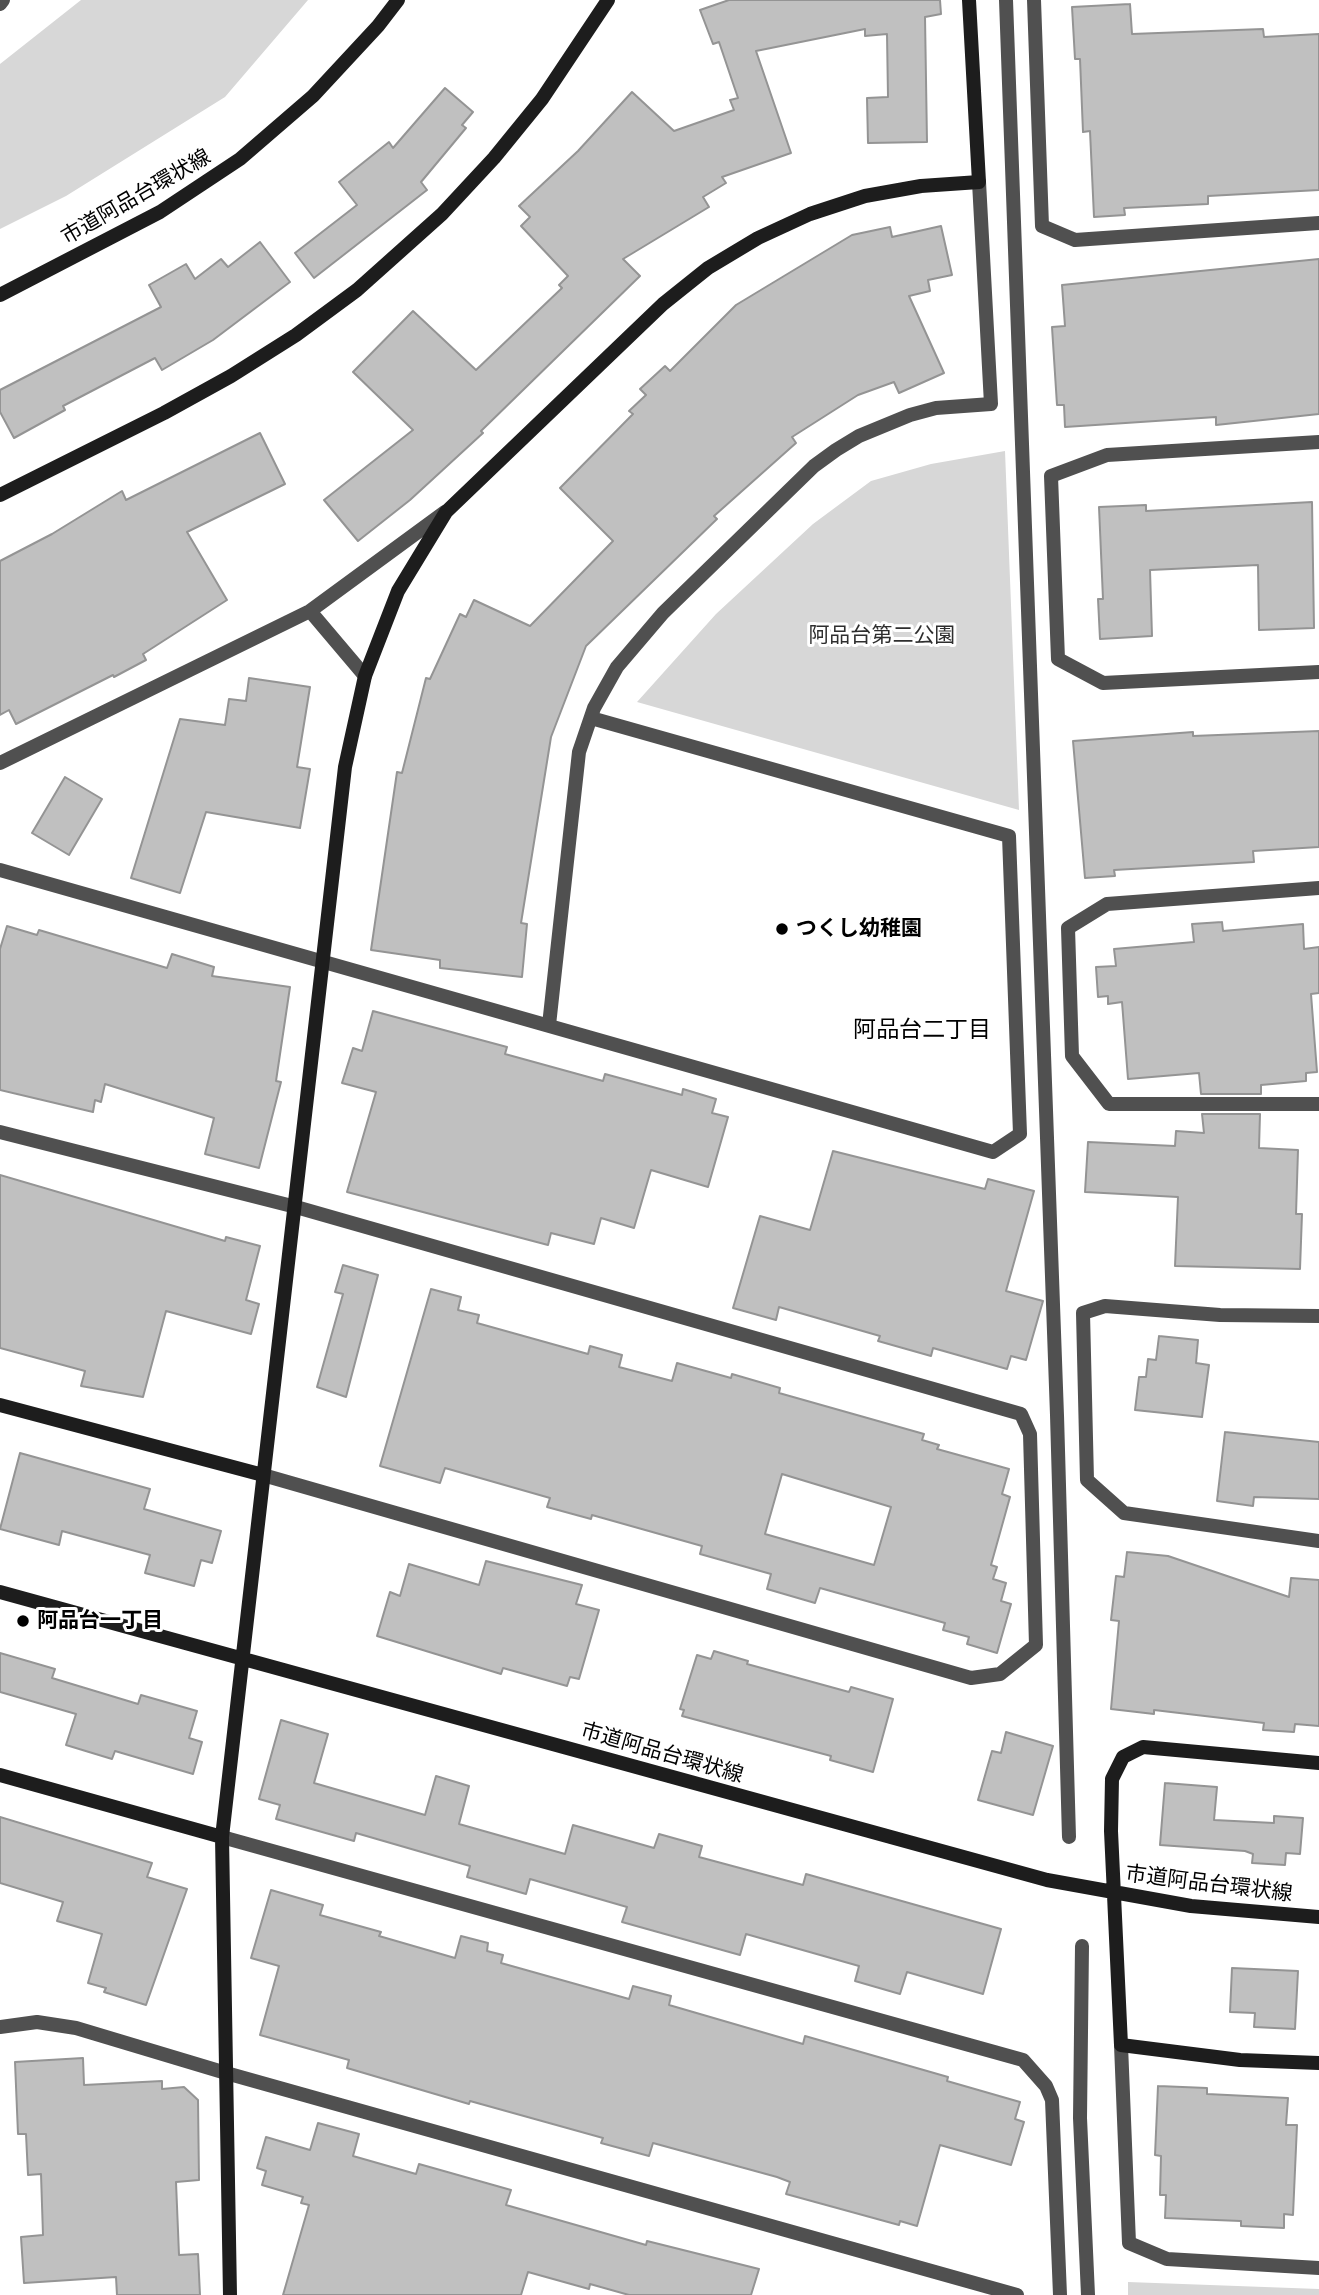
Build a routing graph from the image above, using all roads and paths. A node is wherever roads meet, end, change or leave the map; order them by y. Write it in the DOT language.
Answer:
graph roads {
  1 [pos="398,0"];
  2 [pos="608,0"];
  3 [pos="969,0"];
  4 [pos="1006,0"];
  5 [pos="1034,0"];
  6 [pos="979,182"];
  7 [pos="1319,223"];
  8 [pos="0,295"];
  9 [pos="1319,442"];
  10 [pos="0,495"];
  11 [pos="446,512"];
  12 [pos="310,611"];
  13 [pos="1319,672"];
  14 [pos="365,676"];
  15 [pos="591,718"];
  16 [pos="0,763"];
  17 [pos="0,870"];
  18 [pos="1319,888"];
  19 [pos="324,962"];
  20 [pos="549,1025"];
  21 [pos="1319,1104"];
  22 [pos="0,1132"];
  23 [pos="296,1207"];
  24 [pos="1319,1316"];
  25 [pos="0,1405"];
  26 [pos="263,1475"];
  27 [pos="1319,1542"];
  28 [pos="0,1592"];
  29 [pos="241,1659"];
  30 [pos="1319,1763"];
  31 [pos="0,1775"];
  32 [pos="222,1837"];
  33 [pos="1069,1838"];
  34 [pos="1114,1894"];
  35 [pos="1319,1917"];
  36 [pos="1082,1946"];
  37 [pos="0,2027"];
  38 [pos="1121,2045"];
  39 [pos="1319,2063"];
  40 [pos="226,2073"];
  41 [pos="1319,2268"];
  42 [pos="230,2295"];
  43 [pos="1017,2295"];
  44 [pos="1060,2295"];
  45 [pos="1088,2295"];
  1 -- 8 [label="street, 市道阿品台環状線"];
  2 -- 10 [label="street"];
  3 -- 6 [label="street"];
  4 -- 33 [label="street"];
  5 -- 7 [label="street"];
  6 -- 11 [label="street"];
  6 -- 15 [label="street"];
  9 -- 13 [label="street"];
  11 -- 12 [label="street"];
  11 -- 14 [label="street"];
  12 -- 14 [label="street"];
  12 -- 16 [label="street"];
  14 -- 19 [label="street"];
  15 -- 20 [label="street"];
  15 -- 20 [label="street"];
  17 -- 19 [label="street"];
  18 -- 21 [label="street"];
  19 -- 20 [label="street"];
  19 -- 23 [label="street"];
  22 -- 23 [label="street"];
  23 -- 26 [label="street"];
  23 -- 26 [label="street"];
  24 -- 27 [label="street"];
  25 -- 26 [label="street"];
  26 -- 29 [label="street"];
  28 -- 29 [label="street, 市道阿品台環状線"];
  29 -- 32 [label="street"];
  29 -- 34 [label="street, 市道阿品台環状線"];
  30 -- 34 [label="street"];
  31 -- 32 [label="street"];
  32 -- 40 [label="street"];
  32 -- 44 [label="street"];
  34 -- 35 [label="street, 市道阿品台環状線"];
  34 -- 38 [label="street"];
  36 -- 45 [label="street"];
  37 -- 40 [label="street"];
  38 -- 39 [label="street"];
  38 -- 41 [label="street"];
  40 -- 42 [label="street"];
  40 -- 43 [label="street"];
}
